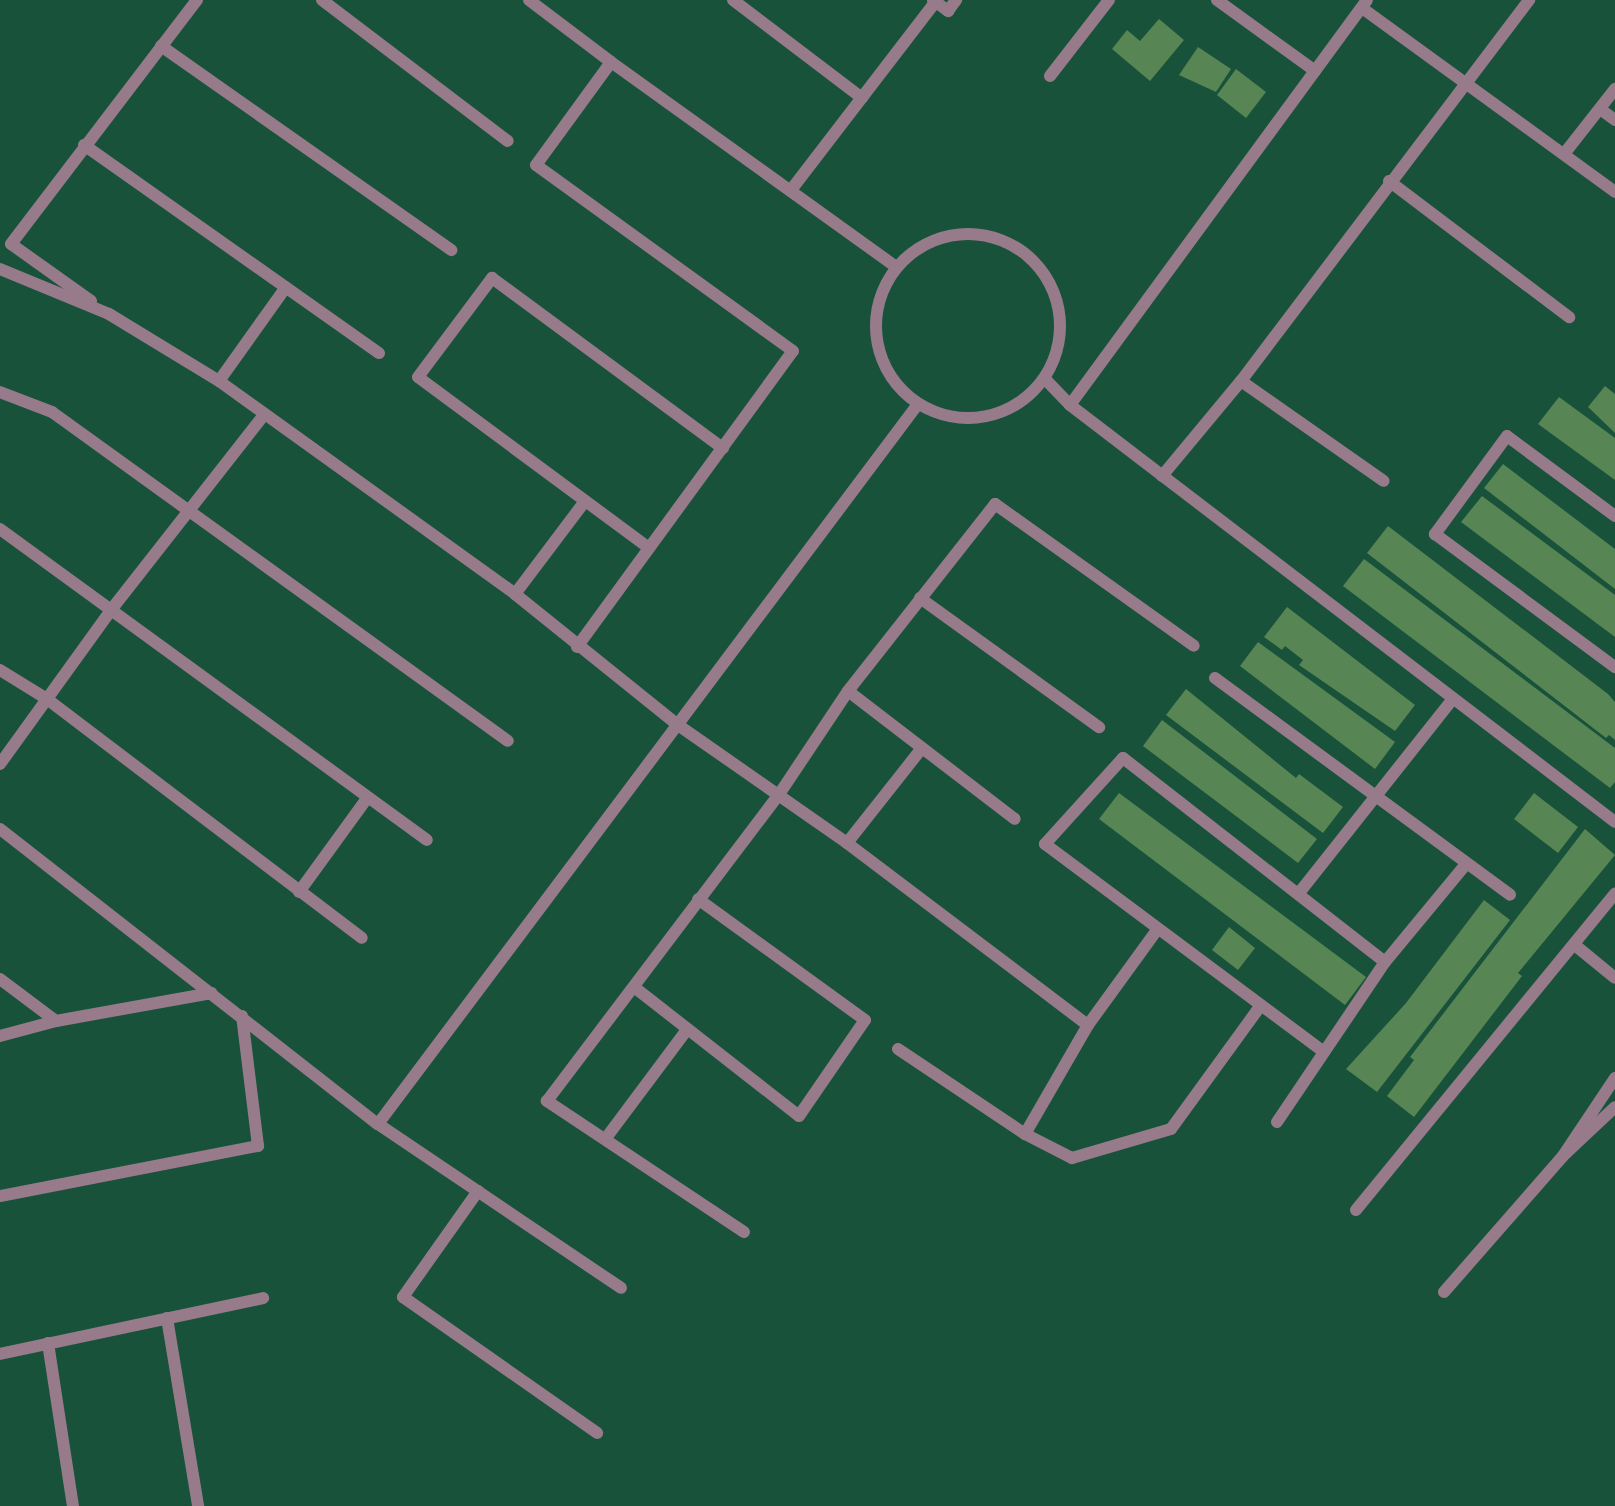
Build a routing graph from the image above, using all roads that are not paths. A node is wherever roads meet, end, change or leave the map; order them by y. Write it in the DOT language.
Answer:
graph roads {
  1 [pos="197,0"];
  2 [pos="322,0"];
  3 [pos="529,0"];
  4 [pos="733,0"];
  5 [pos="956,0"];
  6 [pos="1108,0"];
  7 [pos="1217,0"];
  8 [pos="1529,0"];
  9 [pos="934,1"];
  10 [pos="1364,4"];
  11 [pos="161,46"];
  12 [pos="611,62"];
  13 [pos="1315,71"];
  14 [pos="1050,76"];
  15 [pos="1467,83"];
  16 [pos="1615,89"];
  17 [pos="862,98"];
  18 [pos="1600,109"];
  19 [pos="1615,120"];
  20 [pos="508,141"];
  21 [pos="84,145"];
  22 [pos="1564,154"];
  23 [pos="1389,181"];
  24 [pos="791,190"];
  25 [pos="1615,192"];
  26 [pos="451,250"];
  27 [pos="896,267"];
  28 [pos="0,269"];
  29 [pos="286,287"];
  30 [pos="110,314"];
  31 [pos="1569,317"];
  32 [pos="379,353"];
  33 [pos="1045,380"];
  34 [pos="219,381"];
  35 [pos="1241,381"];
  36 [pos="0,392"];
  37 [pos="918,404"];
  38 [pos="1070,405"];
  39 [pos="264,414"];
  40 [pos="723,448"];
  41 [pos="1162,476"];
  42 [pos="1384,481"];
  43 [pos="585,501"];
  44 [pos="185,511"];
  45 [pos="1615,516"];
  46 [pos="0,529"];
  47 [pos="649,548"];
  48 [pos="515,594"];
  49 [pos="920,598"];
  50 [pos="111,610"];
  51 [pos="1194,646"];
  52 [pos="577,647"];
  53 [pos="1615,667"];
  54 [pos="0,670"];
  55 [pos="1215,678"];
  56 [pos="848,691"];
  57 [pos="47,699"];
  58 [pos="1453,699"];
  59 [pos="678,725"];
  60 [pos="1099,727"];
  61 [pos="508,741"];
  62 [pos="922,748"];
  63 [pos="0,764"];
  64 [pos="778,796"];
  65 [pos="368,797"];
  66 [pos="1374,798"];
  67 [pos="1015,819"];
  68 [pos="1615,822"];
  69 [pos="0,828"];
  70 [pos="427,840"];
  71 [pos="847,843"];
  72 [pos="1466,864"];
  73 [pos="299,892"];
  74 [pos="1299,893"];
  75 [pos="1615,894"];
  76 [pos="1510,895"];
  77 [pos="698,899"];
  78 [pos="1157,930"];
  79 [pos="362,938"];
  80 [pos="1576,946"];
  81 [pos="1385,962"];
  82 [pos="1615,978"];
  83 [pos="0,979"];
  84 [pos="634,987"];
  85 [pos="212,993"];
  86 [pos="1259,1008"];
  87 [pos="242,1016"];
  88 [pos="56,1021"];
  89 [pos="1088,1024"];
  90 [pos="686,1031"];
  91 [pos="0,1036"];
  92 [pos="898,1049"];
  93 [pos="1324,1052"];
  94 [pos="1615,1078"];
  95 [pos="1615,1107"];
  96 [pos="1277,1122"];
  97 [pos="378,1124"];
  98 [pos="1025,1134"];
  99 [pos="606,1138"];
  100 [pos="1563,1156"];
  101 [pos="478,1191"];
  102 [pos="0,1196"];
  103 [pos="1356,1209"];
  104 [pos="744,1232"];
  105 [pos="621,1288"];
  106 [pos="1444,1292"];
  107 [pos="263,1298"];
  108 [pos="167,1318"];
  109 [pos="48,1343"];
  110 [pos="0,1354"];
  111 [pos="597,1433"];
  112 [pos="73,1506"];
  113 [pos="198,1506"];
  1 -- 11 [label="street"];
  2 -- 20 [label="street"];
  3 -- 12 [label="street"];
  4 -- 17 [label="street"];
  5 -- 9 [label="street"];
  6 -- 14 [label="street"];
  7 -- 13 [label="street"];
  8 -- 15 [label="street"];
  9 -- 17 [label="street"];
  10 -- 13 [label="street"];
  10 -- 15 [label="street"];
  11 -- 21 [label="street"];
  11 -- 26 [label="street"];
  12 -- 24 [label="street"];
  12 -- 40 [label="street"];
  13 -- 38 [label="street"];
  15 -- 22 [label="street"];
  15 -- 23 [label="street"];
  16 -- 18 [label="street"];
  17 -- 24 [label="street"];
  18 -- 19 [label="street"];
  18 -- 22 [label="street"];
  21 -- 29 [label="street"];
  21 -- 30 [label="street"];
  22 -- 25 [label="street"];
  23 -- 31 [label="street"];
  23 -- 35 [label="street"];
  24 -- 27 [label="street"];
  27 -- 33 [label="street"];
  27 -- 37 [label="street"];
  28 -- 30 [label="street"];
  29 -- 32 [label="street"];
  29 -- 34 [label="street"];
  30 -- 34 [label="street"];
  33 -- 37 [label="street"];
  33 -- 38 [label="street"];
  34 -- 39 [label="street"];
  35 -- 41 [label="street"];
  35 -- 42 [label="street"];
  36 -- 44 [label="street"];
  37 -- 59 [label="street"];
  38 -- 41 [label="street"];
  39 -- 44 [label="street"];
  39 -- 48 [label="street"];
  40 -- 43 [label="street"];
  40 -- 47 [label="street"];
  41 -- 58 [label="street"];
  43 -- 47 [label="street"];
  43 -- 48 [label="street"];
  44 -- 50 [label="street"];
  44 -- 61 [label="street"];
  45 -- 53 [label="street"];
  46 -- 50 [label="street"];
  47 -- 52 [label="street"];
  48 -- 52 [label="street"];
  49 -- 51 [label="street"];
  49 -- 56 [label="street"];
  49 -- 60 [label="street"];
  50 -- 57 [label="street"];
  50 -- 65 [label="street"];
  52 -- 59 [label="street"];
  54 -- 57 [label="street"];
  55 -- 66 [label="street"];
  56 -- 62 [label="street"];
  56 -- 64 [label="street"];
  57 -- 63 [label="street"];
  57 -- 73 [label="street"];
  58 -- 66 [label="street"];
  58 -- 68 [label="street"];
  59 -- 64 [label="street"];
  59 -- 97 [label="street"];
  62 -- 67 [label="street"];
  62 -- 71 [label="street"];
  64 -- 71 [label="street"];
  64 -- 77 [label="street"];
  65 -- 70 [label="street"];
  65 -- 73 [label="street"];
  66 -- 72 [label="street"];
  66 -- 74 [label="street"];
  69 -- 85 [label="street"];
  71 -- 89 [label="street"];
  72 -- 76 [label="street"];
  72 -- 81 [label="street"];
  73 -- 79 [label="street"];
  74 -- 78 [label="street"];
  74 -- 81 [label="street"];
  75 -- 80 [label="street"];
  77 -- 84 [label="street"];
  77 -- 90 [label="street"];
  78 -- 86 [label="street"];
  78 -- 89 [label="street"];
  80 -- 82 [label="street"];
  80 -- 103 [label="street"];
  81 -- 93 [label="street"];
  83 -- 88 [label="street"];
  84 -- 90 [label="street"];
  84 -- 99 [label="street"];
  85 -- 87 [label="street"];
  85 -- 88 [label="street"];
  86 -- 93 [label="street"];
  86 -- 98 [label="street"];
  87 -- 97 [label="street"];
  87 -- 102 [label="street"];
  88 -- 91 [label="street"];
  89 -- 98 [label="street"];
  90 -- 99 [label="street"];
  92 -- 98 [label="street"];
  93 -- 96 [label="street"];
  94 -- 100 [label="street"];
  95 -- 100 [label="street"];
  97 -- 101 [label="street"];
  99 -- 104 [label="street"];
  100 -- 106 [label="street"];
  101 -- 105 [label="street"];
  101 -- 111 [label="street"];
  107 -- 108 [label="street"];
  108 -- 109 [label="street"];
  108 -- 113 [label="street"];
  109 -- 110 [label="street"];
  109 -- 112 [label="street"];
}
